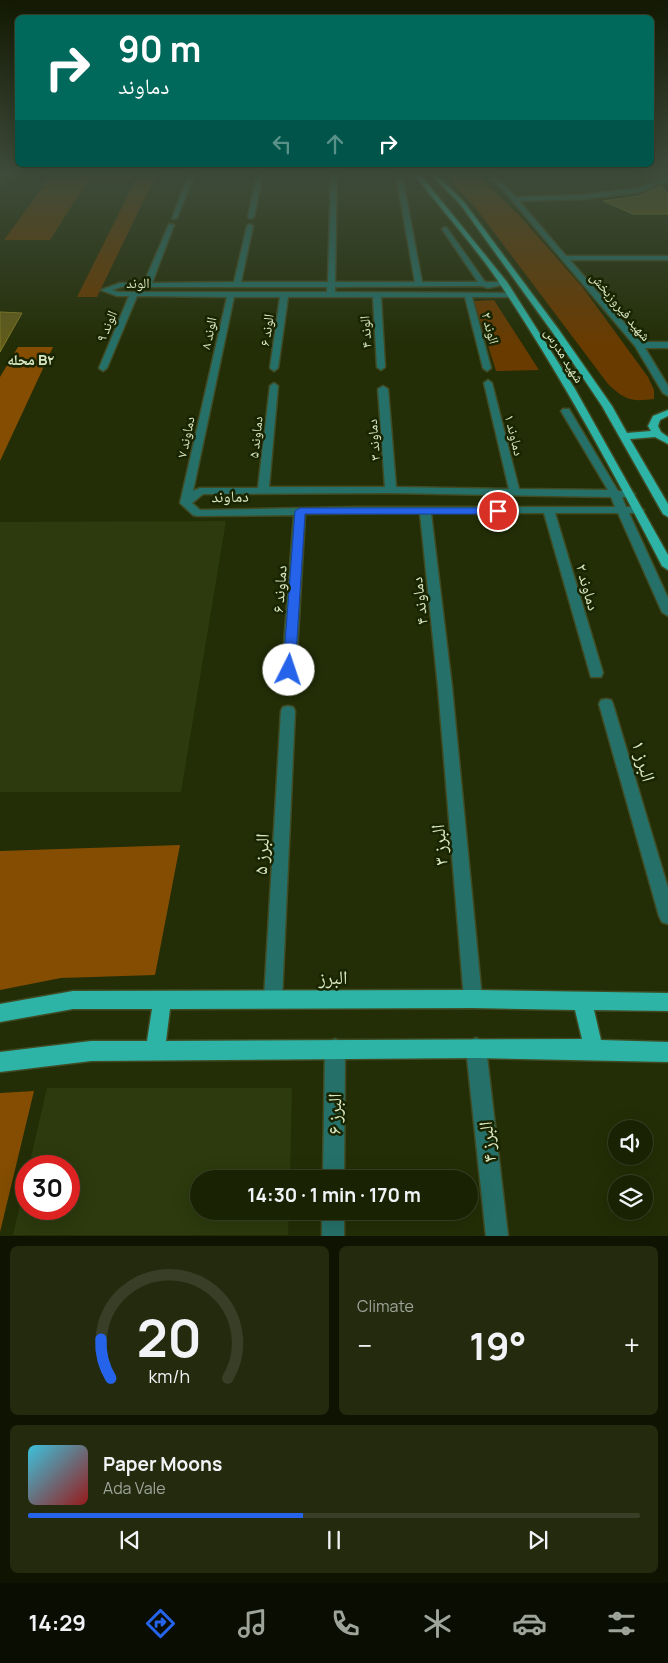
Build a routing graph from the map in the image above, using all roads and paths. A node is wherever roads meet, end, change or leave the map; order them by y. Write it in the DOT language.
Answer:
graph roads {
  1 [pos="168,231"];
  2 [pos="249,231"];
  3 [pos="332,231"];
  4 [pos="409,231"];
  5 [pos="446,231"];
  6 [pos="462,231"];
  7 [pos="482,231"];
  8 [pos="541,231"];
  9 [pos="565,258"];
  10 [pos="668,258"];
  11 [pos="483,284"];
  12 [pos="504,284"];
  13 [pos="147,285"];
  14 [pos="190,285"];
  15 [pos="237,285"];
  16 [pos="252,285"];
  17 [pos="331,285"];
  18 [pos="408,285"];
  19 [pos="419,285"];
  20 [pos="134,294"];
  21 [pos="187,294"];
  22 [pos="231,295"];
  23 [pos="250,295"];
  24 [pos="284,295"];
  25 [pos="331,295"];
  26 [pos="376,295"];
  27 [pos="409,295"];
  28 [pos="468,295"];
  29 [pos="486,295"];
  30 [pos="511,295"];
  31 [pos="639,345"];
  32 [pos="668,345"];
  33 [pos="381,367"];
  34 [pos="103,368"];
  35 [pos="274,368"];
  36 [pos="487,368"];
  37 [pos="212,378"];
  38 [pos="488,383"];
  39 [pos="274,386"];
  40 [pos="383,389"];
  41 [pos="668,393"];
  42 [pos="566,411"];
  43 [pos="668,413"];
  44 [pos="657,434"];
  45 [pos="624,436"];
  46 [pos="668,442"];
  47 [pos="263,490"];
  48 [pos="357,490"];
  49 [pos="391,490"];
  50 [pos="479,492"];
  51 [pos="515,493"];
  52 [pos="615,494"];
  53 [pos="630,494"];
  54 [pos="185,502"];
  55 [pos="356,510"];
  56 [pos="622,510"];
  57 [pos="639,510"];
  58 [pos="300,511"];
  59 [pos="425,511"];
  60 [pos="480,511"];
  61 [pos="549,511"];
  62 [pos="668,514"];
  63 [pos="668,566"];
  64 [pos="668,612"];
  65 [pos="289,670"];
  66 [pos="596,673"];
  67 [pos="445,687"];
  68 [pos="606,704"];
  69 [pos="288,711"];
  70 [pos="668,916"];
  71 [pos="273,999"];
  72 [pos="473,999"];
  73 [pos="162,1000"];
  74 [pos="582,1000"];
  75 [pos="668,1002"];
  76 [pos="0,1013"];
  77 [pos="476,1048"];
  78 [pos="335,1049"];
  79 [pos="594,1049"];
  80 [pos="155,1050"];
  81 [pos="668,1052"];
  82 [pos="0,1062"];
  83 [pos="333,1170"];
  84 [pos="333,1220"];
  85 [pos="332,1236"];
  86 [pos="497,1236"];
  1 -- 13 [label="street"];
  2 -- 15 [label="street"];
  3 -- 17 [label="street"];
  4 -- 19 [label="street"];
  5 -- 11 [label="street"];
  6 -- 12 [label="main road, شهید مدرس"];
  7 -- 45 [label="main road, شهید مدرس"];
  8 -- 9 [label="street, شهید فیروزبخش"];
  9 -- 10 [label="street"];
  9 -- 31 [label="street, شهید فیروزبخش"];
  11 -- 12 [label="street, الوند"];
  11 -- 19 [label="street, الوند"];
  11 -- 29 [label="street"];
  12 -- 30 [label="main road, شهید مدرس"];
  13 -- 14 [label="street, الوند"];
  13 -- 20 [label="street, الوند"];
  14 -- 15 [label="street, الوند"];
  14 -- 21 [label="street"];
  15 -- 16 [label="street, الوند"];
  16 -- 17 [label="street, الوند"];
  16 -- 23 [label="street"];
  17 -- 18 [label="street, الوند"];
  17 -- 25 [label="street"];
  18 -- 19 [label="street, الوند"];
  18 -- 27 [label="street"];
  20 -- 21 [label="street, الوند"];
  20 -- 34 [label="street, الوند ۹"];
  21 -- 22 [label="street, الوند"];
  22 -- 23 [label="street, الوند"];
  22 -- 37 [label="street, الوند ۸"];
  23 -- 24 [label="street, الوند"];
  24 -- 25 [label="street, الوند"];
  24 -- 35 [label="street, الوند ۶"];
  25 -- 26 [label="street, الوند"];
  26 -- 27 [label="street, الوند"];
  26 -- 33 [label="street, الوند ۴"];
  27 -- 28 [label="street, الوند"];
  28 -- 29 [label="street, الوند"];
  28 -- 36 [label="street, الوند ۲"];
  29 -- 30 [label="street, الوند"];
  30 -- 53 [label="main road, شهید مدرس"];
  31 -- 32 [label="street"];
  31 -- 41 [label="street, شهید فیروزبخش"];
  37 -- 54 [label="street, دماوند ۷"];
  38 -- 51 [label="street, دماوند ۱"];
  39 -- 47 [label="street, دماوند ۵"];
  40 -- 49 [label="street, دماوند ۳"];
  42 -- 52 [label="street"];
  43 -- 44 [label="main road"];
  44 -- 45 [label="main road"];
  44 -- 46 [label="main road"];
  45 -- 62 [label="main road, شهید مدرس"];
  47 -- 48 [label="street, دماوند"];
  47 -- 54 [label="street, دماوند"];
  48 -- 49 [label="street, دماوند"];
  48 -- 55 [label="street"];
  49 -- 50 [label="street, دماوند"];
  50 -- 51 [label="street, دماوند"];
  50 -- 60 [label="street"];
  51 -- 52 [label="street, دماوند"];
  52 -- 53 [label="street, دماوند"];
  52 -- 56 [label="street"];
  53 -- 57 [label="main road, شهید مدرس"];
  54 -- 58 [label="street, دماوند"];
  55 -- 58 [label="street, دماوند"];
  55 -- 59 [label="street, دماوند"];
  56 -- 57 [label="street, دماوند"];
  56 -- 61 [label="street, دماوند"];
  56 -- 64 [label="street"];
  57 -- 63 [label="main road, شهید مدرس"];
  58 -- 65 [label="street, دماوند ۶"];
  59 -- 60 [label="street, دماوند"];
  59 -- 67 [label="street, دماوند ۴"];
  60 -- 61 [label="street, دماوند"];
  61 -- 66 [label="street, دماوند ۲"];
  67 -- 72 [label="street, البرز ۳"];
  68 -- 70 [label="street, البرز ۱"];
  69 -- 71 [label="street, البرز ۵"];
  71 -- 72 [label="main road, البرز"];
  71 -- 73 [label="main road, البرز"];
  72 -- 74 [label="main road, البرز"];
  73 -- 76 [label="main road, البرز"];
  73 -- 80 [label="main road"];
  74 -- 75 [label="main road, البرز"];
  74 -- 79 [label="main road"];
  77 -- 78 [label="main road"];
  77 -- 79 [label="main road"];
  77 -- 86 [label="street, البرز ۴"];
  78 -- 80 [label="main road"];
  78 -- 83 [label="street, البرز ۶"];
  79 -- 81 [label="main road"];
  80 -- 82 [label="main road"];
  84 -- 85 [label="street"];
}
